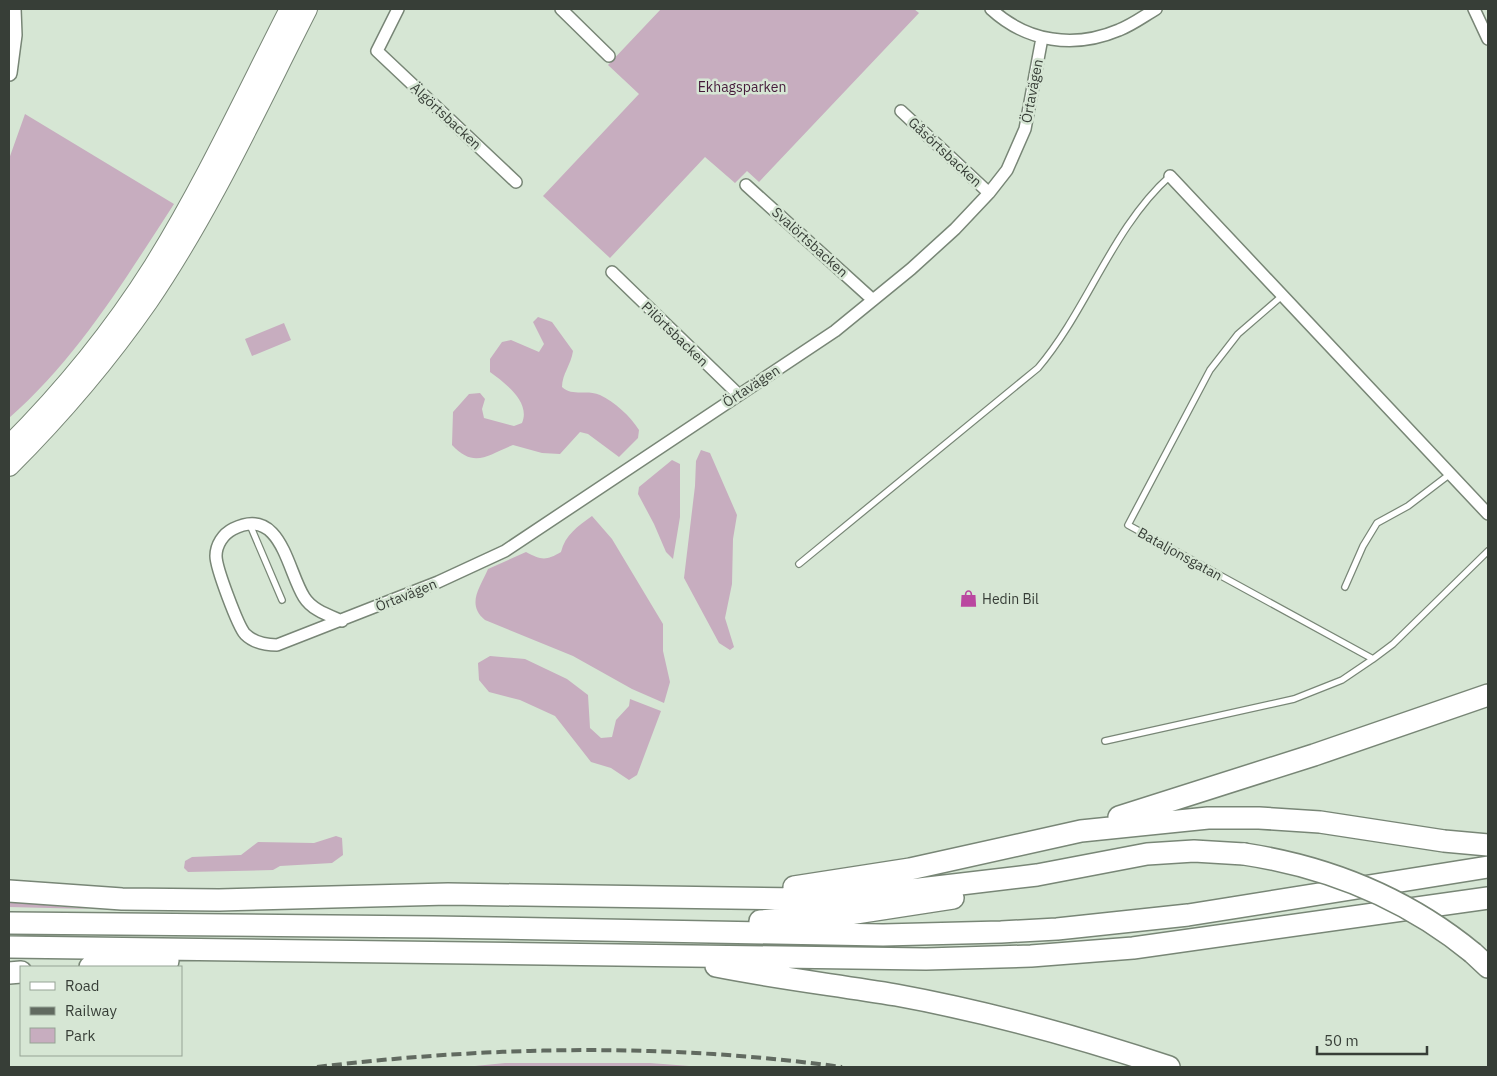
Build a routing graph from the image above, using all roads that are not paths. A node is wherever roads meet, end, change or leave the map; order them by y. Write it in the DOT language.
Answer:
graph roads {
  1 [pos="13,9"];
  2 [pos="290,9"];
  3 [pos="307,9"];
  4 [pos="398,9"];
  5 [pos="561,9"];
  6 [pos="991,9"];
  7 [pos="1156,9"];
  8 [pos="1474,9"];
  9 [pos="1042,38"];
  10 [pos="1488,40"];
  11 [pos="609,56"];
  12 [pos="10,66"];
  13 [pos="901,111"];
  14 [pos="1170,176"];
  15 [pos="516,182"];
  16 [pos="746,185"];
  17 [pos="990,193"];
  18 [pos="612,272"];
  19 [pos="1283,294"];
  20 [pos="874,300"];
  21 [pos="739,395"];
  22 [pos="9,446"];
  23 [pos="9,466"];
  24 [pos="1450,474"];
  25 [pos="1488,514"];
  26 [pos="250,525"];
  27 [pos="1488,551"];
  28 [pos="799,564"];
  29 [pos="1345,587"];
  30 [pos="282,600"];
  31 [pos="342,621"];
  32 [pos="1373,660"];
  33 [pos="1488,694"];
  34 [pos="1105,741"];
  35 [pos="1081,831"];
  36 [pos="1488,845"];
  37 [pos="1488,866"];
  38 [pos="1037,875"];
  39 [pos="9,891"];
  40 [pos="722,897"];
  41 [pos="1488,898"];
  42 [pos="9,923"];
  43 [pos="642,931"];
  44 [pos="9,947"];
  45 [pos="306,951"];
  46 [pos="659,955"];
  47 [pos="1481,960"];
  48 [pos="104,966"];
  49 [pos="1168,1067"];
  1 -- 12 [label="street"];
  2 -- 22 [label="highway"];
  3 -- 23 [label="highway"];
  4 -- 15 [label="street, Älgörtsbacken"];
  5 -- 11 [label="street"];
  6 -- 9 [label="street"];
  7 -- 9 [label="street"];
  8 -- 10 [label="street"];
  9 -- 17 [label="street, Örtavägen"];
  13 -- 17 [label="street, Gåsörtsbacken"];
  14 -- 19 [label="street"];
  14 -- 28 [label="lane"];
  16 -- 20 [label="street, Svalörtsbacken"];
  17 -- 20 [label="street, Örtavägen"];
  18 -- 21 [label="street, Pilörtsbacken"];
  19 -- 24 [label="street"];
  19 -- 32 [label="lane, Bataljonsgatan"];
  20 -- 21 [label="street, Örtavägen"];
  21 -- 31 [label="street, Örtavägen"];
  24 -- 25 [label="street"];
  24 -- 29 [label="lane"];
  26 -- 30 [label="lane"];
  26 -- 31 [label="street"];
  26 -- 31 [label="street, Örtavägen"];
  27 -- 32 [label="lane"];
  32 -- 34 [label="lane"];
  33 -- 35 [label="highway"];
  35 -- 36 [label="highway"];
  35 -- 40 [label="highway"];
  37 -- 43 [label="highway"];
  38 -- 40 [label="highway"];
  38 -- 43 [label="highway"];
  38 -- 47 [label="highway, bridge"];
  39 -- 40 [label="highway"];
  41 -- 46 [label="highway"];
  42 -- 43 [label="highway"];
  44 -- 45 [label="highway"];
  45 -- 46 [label="highway"];
  45 -- 48 [label="highway"];
  46 -- 49 [label="highway"];
}
